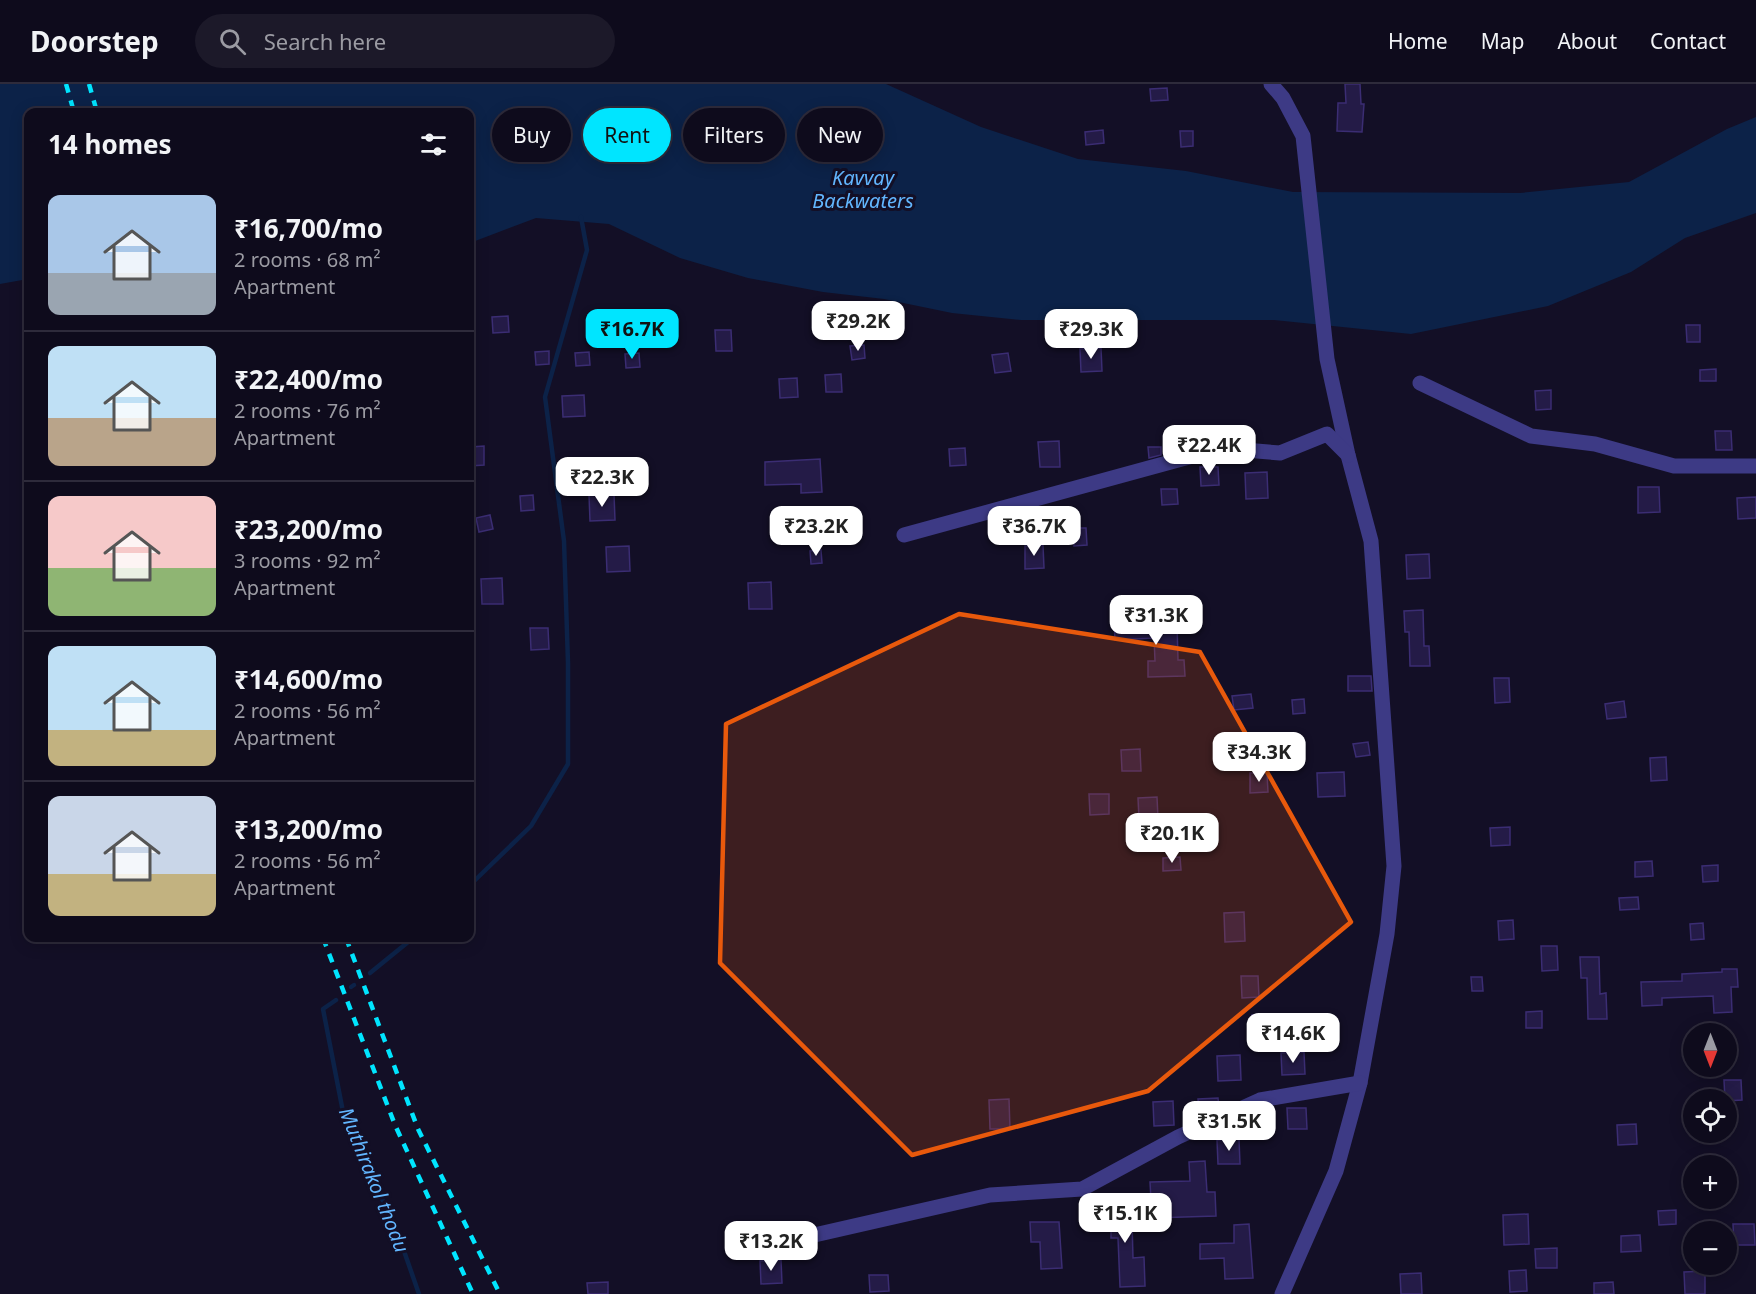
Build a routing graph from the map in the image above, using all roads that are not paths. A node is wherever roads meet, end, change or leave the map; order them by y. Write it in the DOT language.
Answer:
graph roads {
  1 [pos="1271,84"];
  2 [pos="1420,383"];
  3 [pos="1348,455"];
  4 [pos="1756,466"];
  5 [pos="904,535"];
  6 [pos="1360,1083"];
  7 [pos="762,1247"];
  8 [pos="1281,1294"];
  1 -- 3 [label="street"];
  2 -- 4 [label="street"];
  3 -- 5 [label="street"];
  3 -- 6 [label="street"];
  6 -- 7 [label="street"];
  6 -- 8 [label="street"];
}
